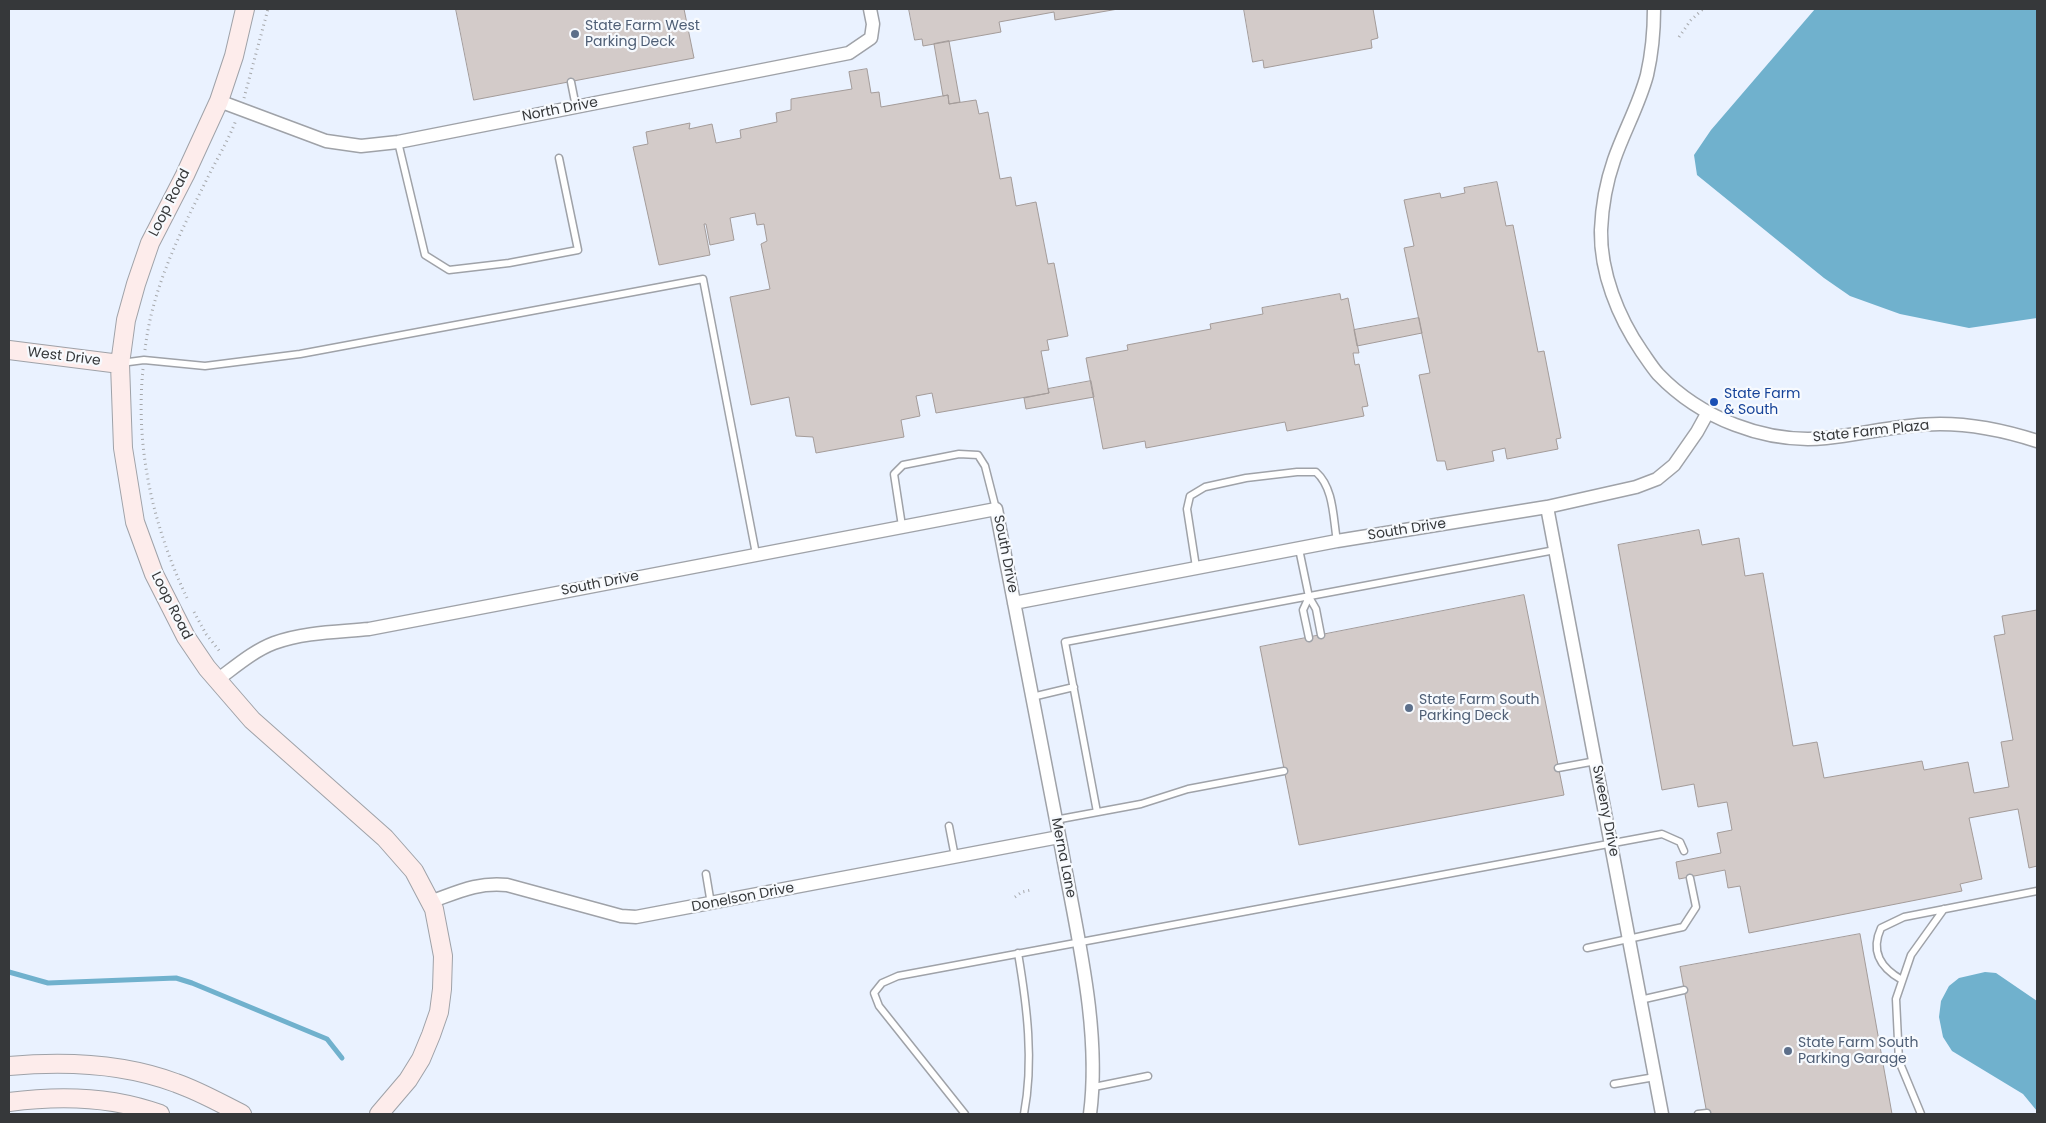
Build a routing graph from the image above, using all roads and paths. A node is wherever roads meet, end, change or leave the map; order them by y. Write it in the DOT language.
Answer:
graph roads {
  1 [pos="246,9"];
  2 [pos="268,9"];
  3 [pos="870,9"];
  4 [pos="1654,9"];
  5 [pos="1703,9"];
  6 [pos="1680,37"];
  7 [pos="571,82"];
  8 [pos="219,101"];
  9 [pos="576,107"];
  10 [pos="240,108"];
  11 [pos="398,142"];
  12 [pos="559,158"];
  13 [pos="9,350"];
  14 [pos="144,360"];
  15 [pos="120,364"];
  16 [pos="1708,412"];
  17 [pos="2037,441"];
  18 [pos="1547,507"];
  19 [pos="996,509"];
  20 [pos="902,526"];
  21 [pos="1337,541"];
  22 [pos="1299,548"];
  23 [pos="1555,550"];
  24 [pos="756,554"];
  25 [pos="1196,567"];
  26 [pos="1309,596"];
  27 [pos="1014,603"];
  28 [pos="1321,635"];
  29 [pos="1309,638"];
  30 [pos="221,653"];
  31 [pos="217,680"];
  32 [pos="1074,687"];
  33 [pos="1032,697"];
  34 [pos="1596,761"];
  35 [pos="1558,768"];
  36 [pos="1284,771"];
  37 [pos="1097,812"];
  38 [pos="1055,820"];
  39 [pos="949,826"];
  40 [pos="1059,837"];
  41 [pos="1611,844"];
  42 [pos="1684,851"];
  43 [pos="955,857"];
  44 [pos="706,874"];
  45 [pos="1690,878"];
  46 [pos="1031,890"];
  47 [pos="2037,891"];
  48 [pos="1016,897"];
  49 [pos="430,902"];
  50 [pos="711,904"];
  51 [pos="1944,909"];
  52 [pos="1629,938"];
  53 [pos="1078,941"];
  54 [pos="1588,948"];
  55 [pos="1018,953"];
  56 [pos="1902,980"];
  57 [pos="1684,990"];
  58 [pos="1640,1000"];
  59 [pos="9,1054"];
  60 [pos="67,1063"];
  61 [pos="9,1066"];
  62 [pos="1148,1076"];
  63 [pos="1655,1077"];
  64 [pos="1614,1084"];
  65 [pos="1094,1087"];
  66 [pos="9,1102"];
  67 [pos="1707,1113"];
  68 [pos="160,1114"];
  69 [pos="242,1114"];
  70 [pos="379,1114"];
  71 [pos="965,1114"];
  72 [pos="1024,1114"];
  73 [pos="1090,1114"];
  74 [pos="1662,1114"];
  75 [pos="1698,1114"];
  76 [pos="1922,1114"];
  1 -- 8 [label="street, Loop Road"];
  2 -- 10 [label="path"];
  3 -- 9 [label="street, North Drive"];
  4 -- 16 [label="street, State Farm Plaza"];
  5 -- 6 [label="path"];
  7 -- 9 [label="lane"];
  8 -- 10 [label="street, North Drive"];
  8 -- 15 [label="street, Loop Road"];
  9 -- 11 [label="street, North Drive"];
  10 -- 11 [label="street, North Drive"];
  10 -- 14 [label="path"];
  11 -- 12 [label="lane"];
  13 -- 15 [label="street, West Drive"];
  14 -- 15 [label="lane"];
  14 -- 24 [label="lane"];
  14 -- 30 [label="path"];
  15 -- 31 [label="street, Loop Road"];
  16 -- 17 [label="street, State Farm Plaza"];
  16 -- 18 [label="street, South Drive"];
  18 -- 21 [label="street, South Drive"];
  18 -- 23 [label="street, Sweeny Drive"];
  19 -- 20 [label="street, South Drive"];
  19 -- 20 [label="lane"];
  19 -- 27 [label="street, South Drive"];
  20 -- 24 [label="street, South Drive"];
  21 -- 22 [label="street, South Drive"];
  21 -- 25 [label="lane"];
  22 -- 25 [label="street, South Drive"];
  22 -- 26 [label="lane"];
  23 -- 26 [label="lane"];
  23 -- 34 [label="street, Sweeny Drive"];
  24 -- 31 [label="street, South Drive"];
  25 -- 27 [label="street, South Drive"];
  26 -- 28 [label="lane"];
  26 -- 29 [label="lane"];
  26 -- 32 [label="lane"];
  27 -- 33 [label="street, Merna Lane"];
  31 -- 49 [label="street, Loop Road"];
  32 -- 33 [label="lane"];
  32 -- 37 [label="lane"];
  33 -- 38 [label="street, Merna Lane"];
  34 -- 35 [label="lane"];
  34 -- 41 [label="street, Sweeny Drive"];
  36 -- 37 [label="lane"];
  37 -- 38 [label="lane"];
  38 -- 40 [label="street, Merna Lane"];
  39 -- 43 [label="lane"];
  40 -- 43 [label="street, Donelson Drive"];
  40 -- 53 [label="street, Merna Lane"];
  41 -- 42 [label="lane"];
  41 -- 52 [label="street, Sweeny Drive"];
  41 -- 53 [label="lane"];
  43 -- 50 [label="street, Donelson Drive"];
  44 -- 50 [label="lane"];
  45 -- 52 [label="lane"];
  46 -- 48 [label="path"];
  47 -- 51 [label="lane"];
  49 -- 50 [label="street, Donelson Drive"];
  49 -- 70 [label="street, Loop Road"];
  51 -- 56 [label="lane"];
  51 -- 56 [label="lane"];
  52 -- 54 [label="lane"];
  52 -- 58 [label="street, Sweeny Drive"];
  53 -- 55 [label="lane"];
  53 -- 65 [label="street, Merna Lane"];
  55 -- 71 [label="lane"];
  55 -- 72 [label="lane"];
  56 -- 76 [label="lane"];
  57 -- 58 [label="lane"];
  58 -- 63 [label="street, Sweeny Drive"];
  59 -- 60 [label="street"];
  60 -- 61 [label="street"];
  60 -- 69 [label="street"];
  62 -- 65 [label="lane"];
  63 -- 64 [label="lane"];
  63 -- 74 [label="street, Sweeny Drive"];
  65 -- 73 [label="street, Merna Lane"];
  66 -- 68 [label="street"];
  67 -- 75 [label="lane"];
}
